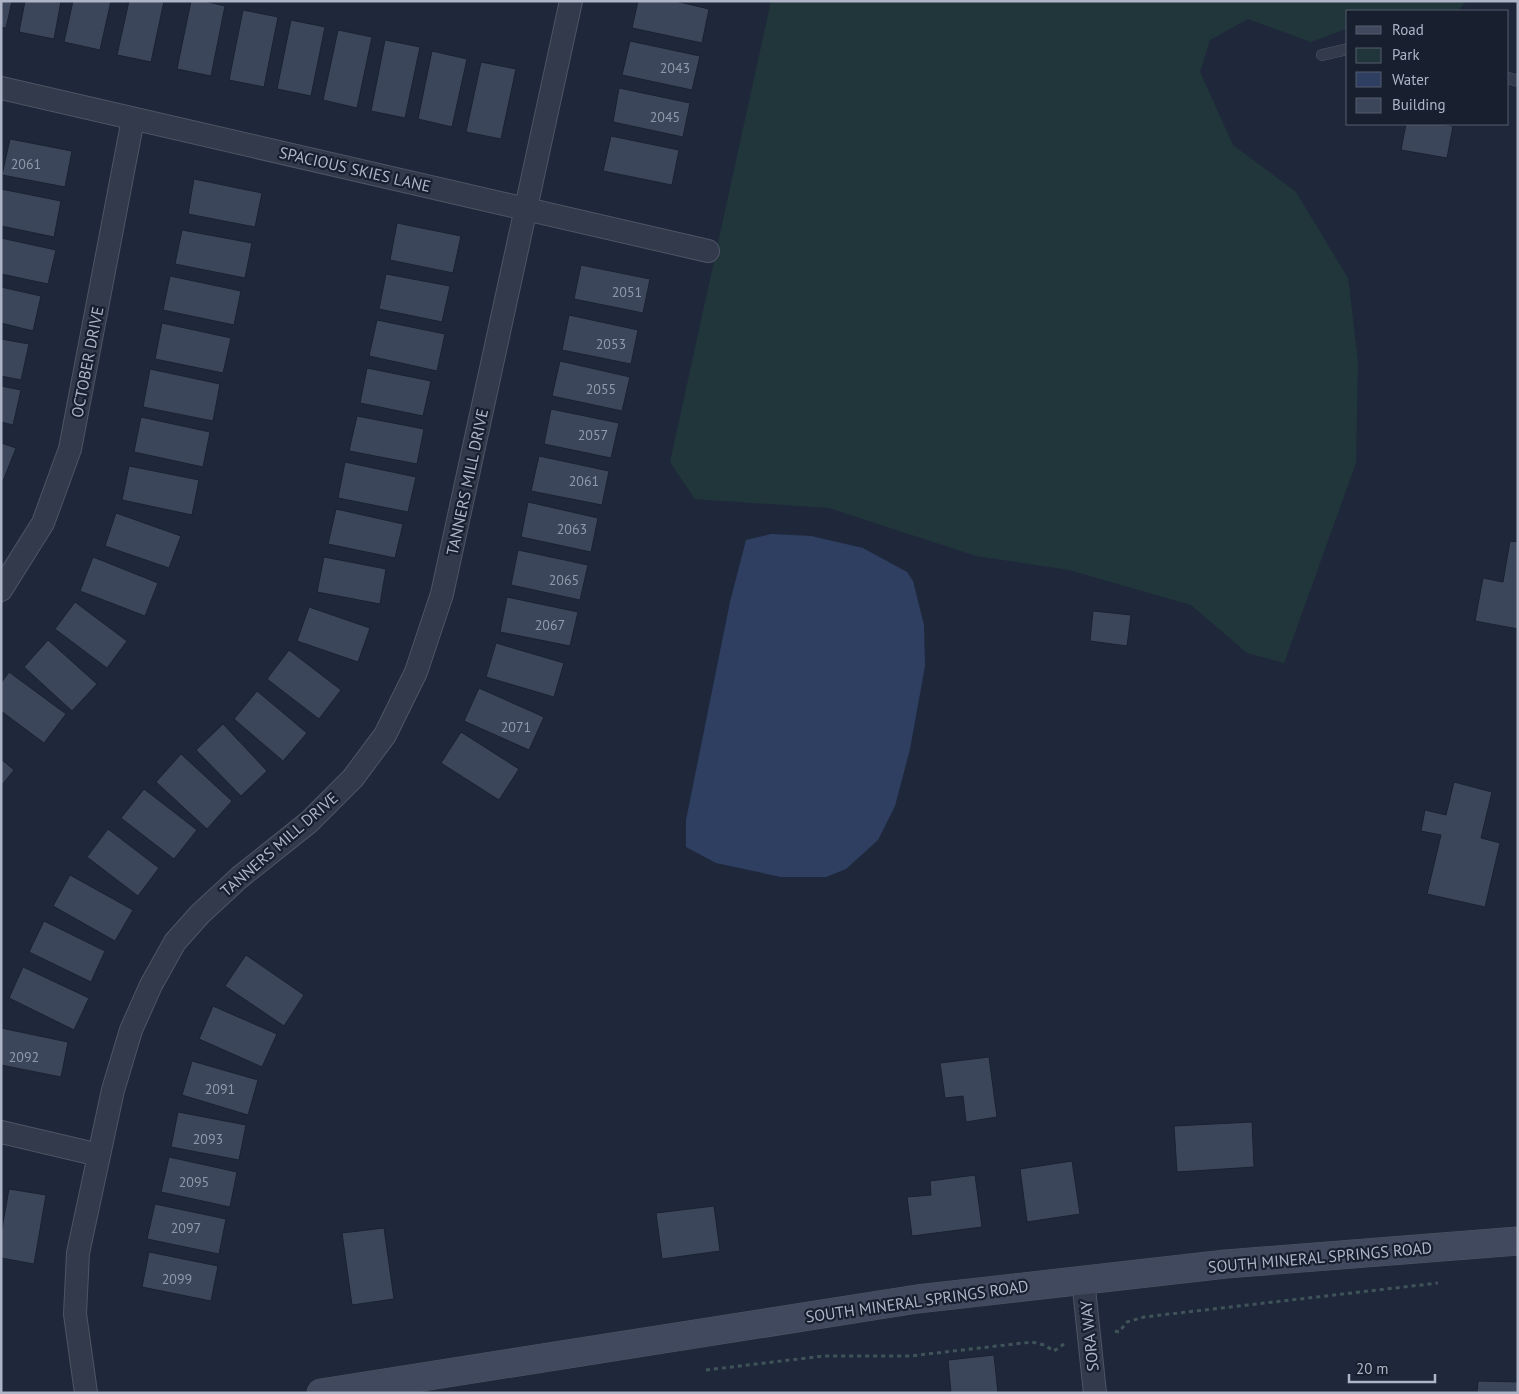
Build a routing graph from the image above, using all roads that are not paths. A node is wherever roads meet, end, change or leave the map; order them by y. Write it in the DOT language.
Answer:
graph roads {
  1 [pos="572,1"];
  2 [pos="1346,49"];
  3 [pos="1322,55"];
  4 [pos="1,88"];
  5 [pos="133,119"];
  6 [pos="527,209"];
  7 [pos="708,251"];
  8 [pos="1,590"];
  9 [pos="1,1132"];
  10 [pos="99,1155"];
  11 [pos="1518,1241"];
  12 [pos="1083,1279"];
  13 [pos="86,1393"];
  14 [pos="321,1393"];
  15 [pos="1095,1393"];
  1 -- 6 [label="street, TANNERS MILL DRIVE"];
  2 -- 3 [label="lane"];
  4 -- 5 [label="street, SPACIOUS SKIES LANE"];
  5 -- 6 [label="street, SPACIOUS SKIES LANE"];
  5 -- 8 [label="street, OCTOBER DRIVE"];
  6 -- 7 [label="street, SPACIOUS SKIES LANE"];
  6 -- 10 [label="street, TANNERS MILL DRIVE"];
  9 -- 10 [label="street"];
  10 -- 13 [label="street, TANNERS MILL DRIVE"];
  11 -- 12 [label="street, SOUTH MINERAL SPRINGS ROAD"];
  12 -- 14 [label="street, SOUTH MINERAL SPRINGS ROAD"];
  12 -- 15 [label="street, SORA WAY"];
}
